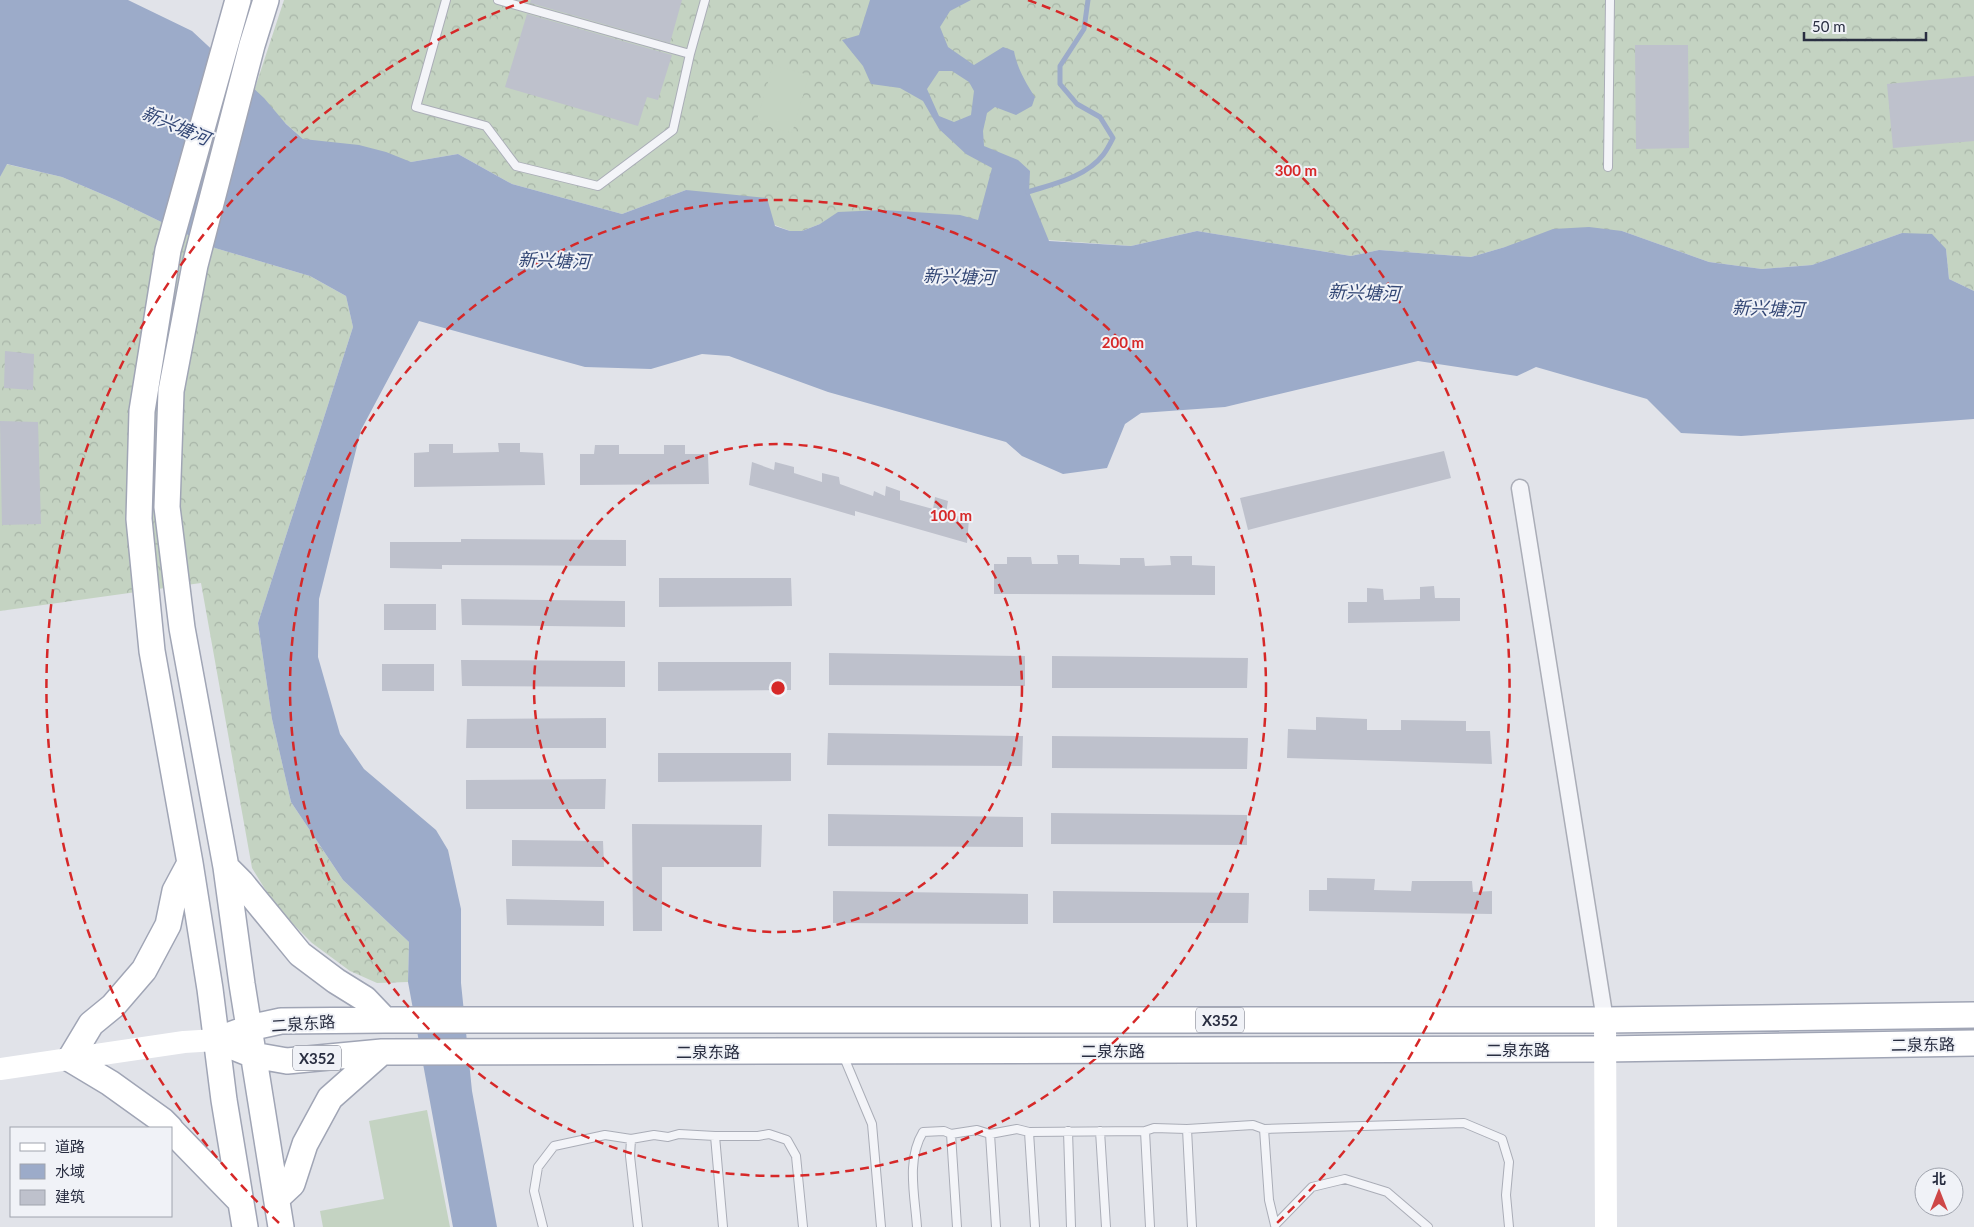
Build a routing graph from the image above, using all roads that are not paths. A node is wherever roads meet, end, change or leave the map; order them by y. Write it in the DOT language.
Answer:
graph roads {
  1 [pos="238,0"];
  2 [pos="266,0"];
  3 [pos="446,0"];
  4 [pos="498,0"];
  5 [pos="705,0"];
  6 [pos="1610,0"];
  7 [pos="690,54"];
  8 [pos="1608,167"];
  9 [pos="1520,488"];
  10 [pos="190,863"];
  11 [pos="226,867"];
  12 [pos="1974,1015"];
  13 [pos="385,1020"];
  14 [pos="1605,1020"];
  15 [pos="249,1028"];
  16 [pos="216,1040"];
  17 [pos="1974,1043"];
  18 [pos="1604,1049"];
  19 [pos="841,1050"];
  20 [pos="382,1052"];
  21 [pos="253,1055"];
  22 [pos="70,1059"];
  23 [pos="0,1069"];
  24 [pos="168,1127"];
  25 [pos="1187,1129"];
  26 [pos="1264,1129"];
  27 [pos="172,1131"];
  28 [pos="1068,1131"];
  29 [pos="1100,1131"];
  30 [pos="1145,1131"];
  31 [pos="1029,1132"];
  32 [pos="951,1134"];
  33 [pos="990,1134"];
  34 [pos="715,1136"];
  35 [pos="631,1139"];
  36 [pos="276,1198"];
  37 [pos="241,1202"];
  38 [pos="245,1227"];
  39 [pos="281,1227"];
  40 [pos="543,1227"];
  41 [pos="638,1227"];
  42 [pos="723,1227"];
  43 [pos="803,1227"];
  44 [pos="881,1227"];
  45 [pos="917,1227"];
  46 [pos="957,1227"];
  47 [pos="996,1227"];
  48 [pos="1035,1227"];
  49 [pos="1071,1227"];
  50 [pos="1106,1227"];
  51 [pos="1150,1227"];
  52 [pos="1192,1227"];
  53 [pos="1428,1227"];
  54 [pos="1509,1227"];
  55 [pos="1606,1227"];
  1 -- 10 [label="main road"];
  2 -- 11 [label="main road"];
  3 -- 7 [label="lane"];
  4 -- 7 [label="lane"];
  5 -- 7 [label="lane"];
  6 -- 8 [label="lane"];
  9 -- 14 [label="street"];
  10 -- 16 [label="main road"];
  10 -- 22 [label="main road"];
  11 -- 13 [label="main road"];
  11 -- 15 [label="main road"];
  12 -- 14 [label="main road, 二泉东路 / X352"];
  13 -- 14 [label="main road, 二泉东路 / X352"];
  13 -- 15 [label="main road, 二泉东路 / X352"];
  14 -- 18 [label="main road"];
  15 -- 16 [label="main road, 二泉东路 / X352"];
  15 -- 21 [label="main road"];
  16 -- 21 [label="main road, 二泉东路 / X352"];
  16 -- 22 [label="main road"];
  16 -- 37 [label="main road"];
  17 -- 18 [label="main road, 二泉东路 / X352"];
  18 -- 19 [label="main road, 二泉东路 / X352"];
  18 -- 55 [label="main road"];
  19 -- 20 [label="main road, 二泉东路 / X352"];
  19 -- 44 [label="lane"];
  20 -- 21 [label="main road, 二泉东路 / X352"];
  20 -- 36 [label="main road"];
  21 -- 36 [label="main road"];
  22 -- 23 [label="main road"];
  22 -- 24 [label="main road"];
  25 -- 26 [label="lane"];
  25 -- 30 [label="lane"];
  25 -- 52 [label="lane"];
  26 -- 53 [label="lane"];
  26 -- 54 [label="lane"];
  27 -- 37 [label="main road"];
  28 -- 29 [label="lane"];
  28 -- 31 [label="lane"];
  28 -- 49 [label="lane"];
  29 -- 30 [label="lane"];
  29 -- 50 [label="lane"];
  30 -- 51 [label="lane"];
  31 -- 33 [label="lane"];
  31 -- 48 [label="lane"];
  32 -- 33 [label="lane"];
  32 -- 45 [label="lane"];
  32 -- 46 [label="lane"];
  33 -- 47 [label="lane"];
  34 -- 35 [label="lane"];
  34 -- 42 [label="lane"];
  34 -- 43 [label="lane"];
  35 -- 40 [label="lane"];
  35 -- 41 [label="lane"];
  36 -- 39 [label="main road"];
  37 -- 38 [label="main road"];
}
